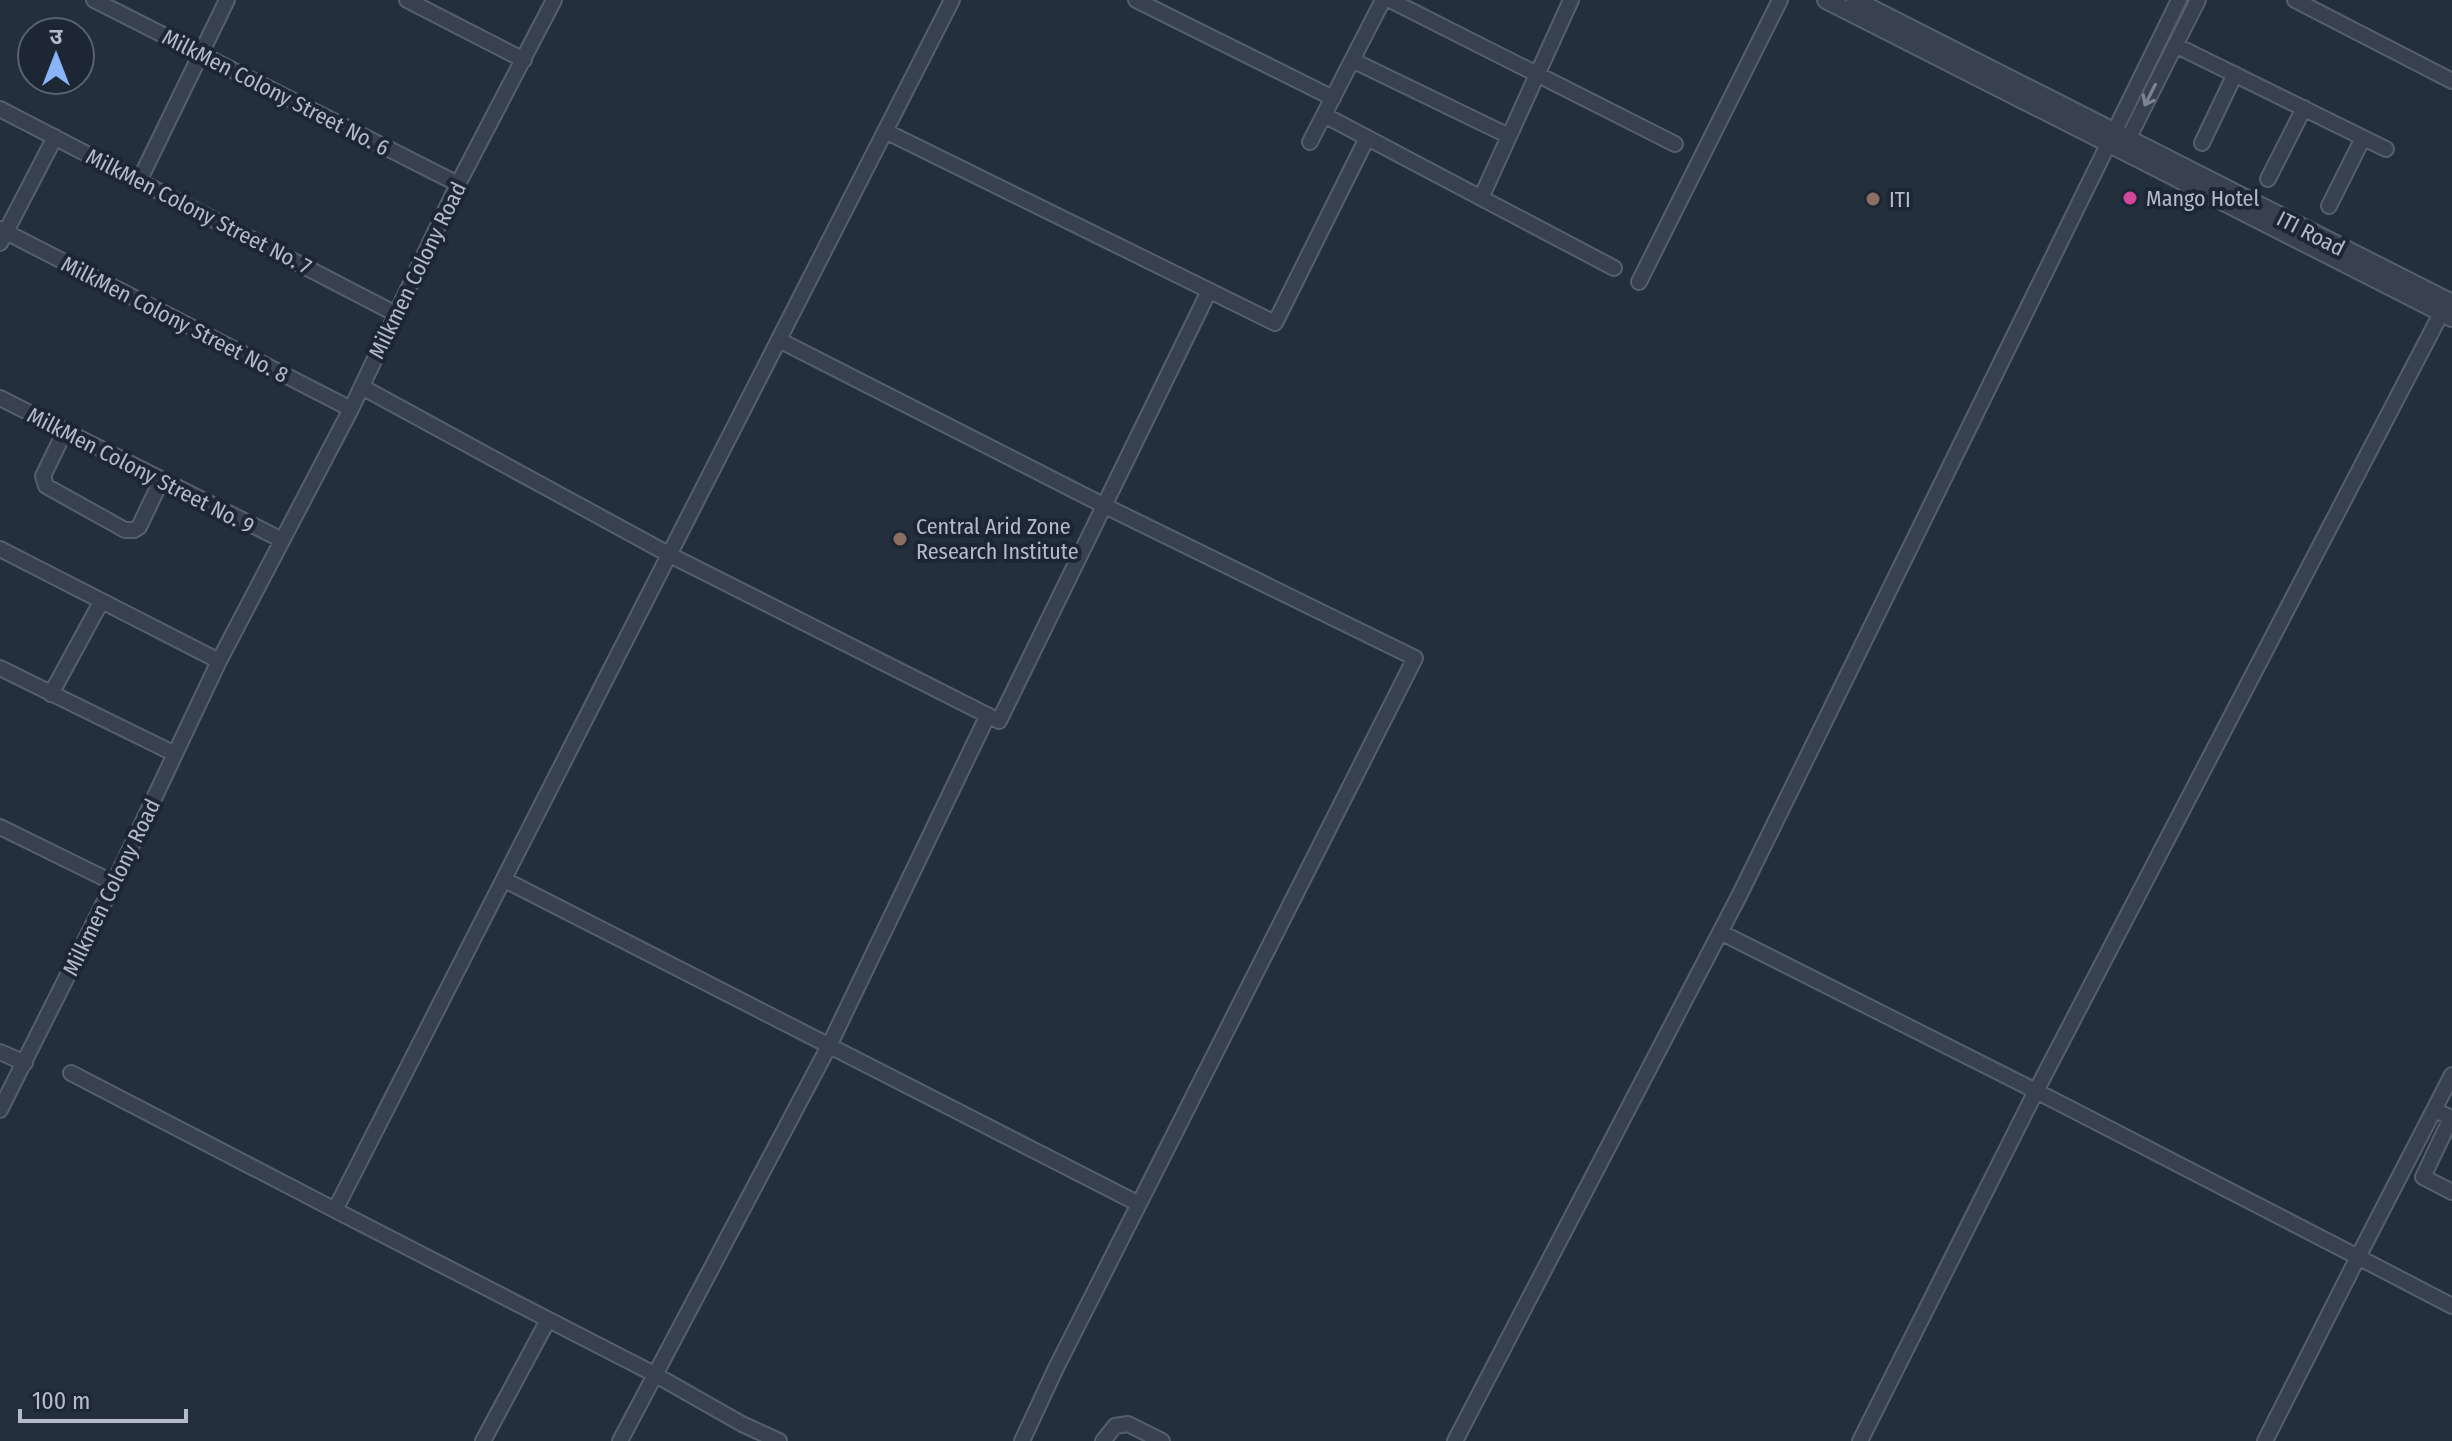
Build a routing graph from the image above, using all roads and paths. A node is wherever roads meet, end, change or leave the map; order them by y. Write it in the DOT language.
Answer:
graph roads {
  1 [pos="94,0"];
  2 [pos="227,0"];
  3 [pos="407,0"];
  4 [pos="554,0"];
  5 [pos="952,0"];
  6 [pos="1136,0"];
  7 [pos="1383,0"];
  8 [pos="1390,0"];
  9 [pos="1571,0"];
  10 [pos="1780,0"];
  11 [pos="1826,0"];
  12 [pos="1855,0"];
  13 [pos="2179,0"];
  14 [pos="2198,0"];
  15 [pos="2295,0"];
  16 [pos="2175,45"];
  17 [pos="200,54"];
  18 [pos="524,60"];
  19 [pos="1352,60"];
  20 [pos="1536,74"];
  21 [pos="2235,74"];
  22 [pos="2452,81"];
  23 [pos="1333,98"];
  24 [pos="2304,108"];
  25 [pos="0,109"];
  26 [pos="1324,115"];
  27 [pos="885,131"];
  28 [pos="1509,136"];
  29 [pos="55,137"];
  30 [pos="1367,138"];
  31 [pos="2363,138"];
  32 [pos="2116,139"];
  33 [pos="1310,142"];
  34 [pos="2202,143"];
  35 [pos="1675,144"];
  36 [pos="2386,149"];
  37 [pos="140,179"];
  38 [pos="2268,179"];
  39 [pos="458,184"];
  40 [pos="1481,198"];
  41 [pos="2329,206"];
  42 [pos="2,234"];
  43 [pos="1614,268"];
  44 [pos="1639,282"];
  45 [pos="1209,291"];
  46 [pos="2448,309"];
  47 [pos="396,314"];
  48 [pos="779,340"];
  49 [pos="362,387"];
  50 [pos="0,398"];
  51 [pos="351,409"];
  52 [pos="64,433"];
  53 [pos="161,481"];
  54 [pos="1105,506"];
  55 [pos="282,540"];
  56 [pos="670,555"];
  57 [pos="2,556"];
  58 [pos="101,602"];
  59 [pos="219,661"];
  60 [pos="0,668"];
  61 [pos="51,694"];
  62 [pos="987,717"];
  63 [pos="175,754"];
  64 [pos="0,827"];
  65 [pos="505,880"];
  66 [pos="114,883"];
  67 [pos="1720,932"];
  68 [pos="829,1046"];
  69 [pos="0,1052"];
  70 [pos="25,1063"];
  71 [pos="71,1073"];
  72 [pos="2452,1075"];
  73 [pos="2036,1091"];
  74 [pos="0,1110"];
  75 [pos="2435,1110"];
  76 [pos="2452,1118"];
  77 [pos="2452,1192"];
  78 [pos="1139,1204"];
  79 [pos="335,1210"];
  80 [pos="2358,1257"];
  81 [pos="2452,1306"];
  82 [pos="548,1320"];
  83 [pos="654,1374"];
  84 [pos="483,1441"];
  85 [pos="620,1441"];
  86 [pos="779,1441"];
  87 [pos="1022,1441"];
  88 [pos="1103,1441"];
  89 [pos="1162,1441"];
  90 [pos="1455,1441"];
  91 [pos="1860,1441"];
  92 [pos="2265,1441"];
  1 -- 17 [label="street, MilkMen Colony Street No. 6"];
  2 -- 17 [label="street"];
  3 -- 18 [label="street"];
  4 -- 18 [label="street, Milkmen Colony Road"];
  5 -- 27 [label="street"];
  6 -- 23 [label="street"];
  7 -- 19 [label="street"];
  8 -- 20 [label="street"];
  9 -- 20 [label="street"];
  10 -- 44 [label="street"];
  11 -- 32 [label="street, ITI Road"];
  12 -- 32 [label="street, ITI Road"];
  13 -- 32 [label="street"];
  14 -- 16 [label="street"];
  15 -- 22 [label="street"];
  16 -- 21 [label="street"];
  16 -- 32 [label="street, one-way"];
  17 -- 37 [label="street"];
  17 -- 39 [label="street, MilkMen Colony Street No. 6"];
  18 -- 39 [label="street, Milkmen Colony Road"];
  19 -- 23 [label="street"];
  19 -- 28 [label="street"];
  20 -- 28 [label="street"];
  20 -- 35 [label="street"];
  21 -- 24 [label="street"];
  21 -- 34 [label="street"];
  23 -- 26 [label="street"];
  24 -- 31 [label="street"];
  24 -- 38 [label="street"];
  25 -- 29 [label="street, MilkMen Colony Street No. 7"];
  26 -- 30 [label="street"];
  26 -- 33 [label="street"];
  27 -- 45 [label="street"];
  27 -- 48 [label="street"];
  28 -- 40 [label="street"];
  29 -- 37 [label="street, MilkMen Colony Street No. 7"];
  29 -- 42 [label="street"];
  30 -- 40 [label="street"];
  30 -- 45 [label="street"];
  31 -- 36 [label="street"];
  31 -- 41 [label="street"];
  32 -- 46 [label="street, ITI Road"];
  32 -- 67 [label="street"];
  37 -- 47 [label="street, MilkMen Colony Street No. 7"];
  39 -- 47 [label="street, Milkmen Colony Road"];
  40 -- 43 [label="street"];
  42 -- 51 [label="street, MilkMen Colony Street No. 8"];
  45 -- 54 [label="street"];
  46 -- 73 [label="street"];
  47 -- 49 [label="street, Milkmen Colony Road"];
  48 -- 54 [label="street"];
  48 -- 56 [label="street"];
  49 -- 51 [label="street, Milkmen Colony Road"];
  49 -- 56 [label="street"];
  50 -- 52 [label="street, MilkMen Colony Street No. 9"];
  51 -- 55 [label="street, Milkmen Colony Road"];
  52 -- 53 [label="street, MilkMen Colony Street No. 9"];
  52 -- 53 [label="street"];
  53 -- 55 [label="street, MilkMen Colony Street No. 9"];
  54 -- 62 [label="street"];
  54 -- 78 [label="street"];
  55 -- 59 [label="street, Milkmen Colony Road"];
  56 -- 62 [label="street"];
  56 -- 65 [label="street"];
  57 -- 58 [label="street"];
  58 -- 59 [label="street"];
  58 -- 61 [label="street"];
  59 -- 63 [label="street, Milkmen Colony Road"];
  60 -- 61 [label="street"];
  61 -- 63 [label="street"];
  62 -- 68 [label="street"];
  63 -- 66 [label="street, Milkmen Colony Road"];
  64 -- 66 [label="street"];
  65 -- 68 [label="street"];
  65 -- 79 [label="street"];
  66 -- 70 [label="street, Milkmen Colony Road"];
  67 -- 73 [label="street"];
  67 -- 90 [label="street"];
  68 -- 78 [label="street"];
  68 -- 83 [label="street"];
  69 -- 70 [label="street"];
  70 -- 74 [label="street, Milkmen Colony Road"];
  71 -- 79 [label="street"];
  72 -- 75 [label="street"];
  73 -- 80 [label="street"];
  73 -- 91 [label="street"];
  75 -- 76 [label="street"];
  75 -- 80 [label="street"];
  76 -- 77 [label="street"];
  78 -- 87 [label="street"];
  79 -- 82 [label="street"];
  80 -- 81 [label="street"];
  80 -- 92 [label="street"];
  82 -- 83 [label="street"];
  82 -- 84 [label="street"];
  83 -- 85 [label="street"];
  83 -- 86 [label="street"];
  88 -- 89 [label="street"];
}
